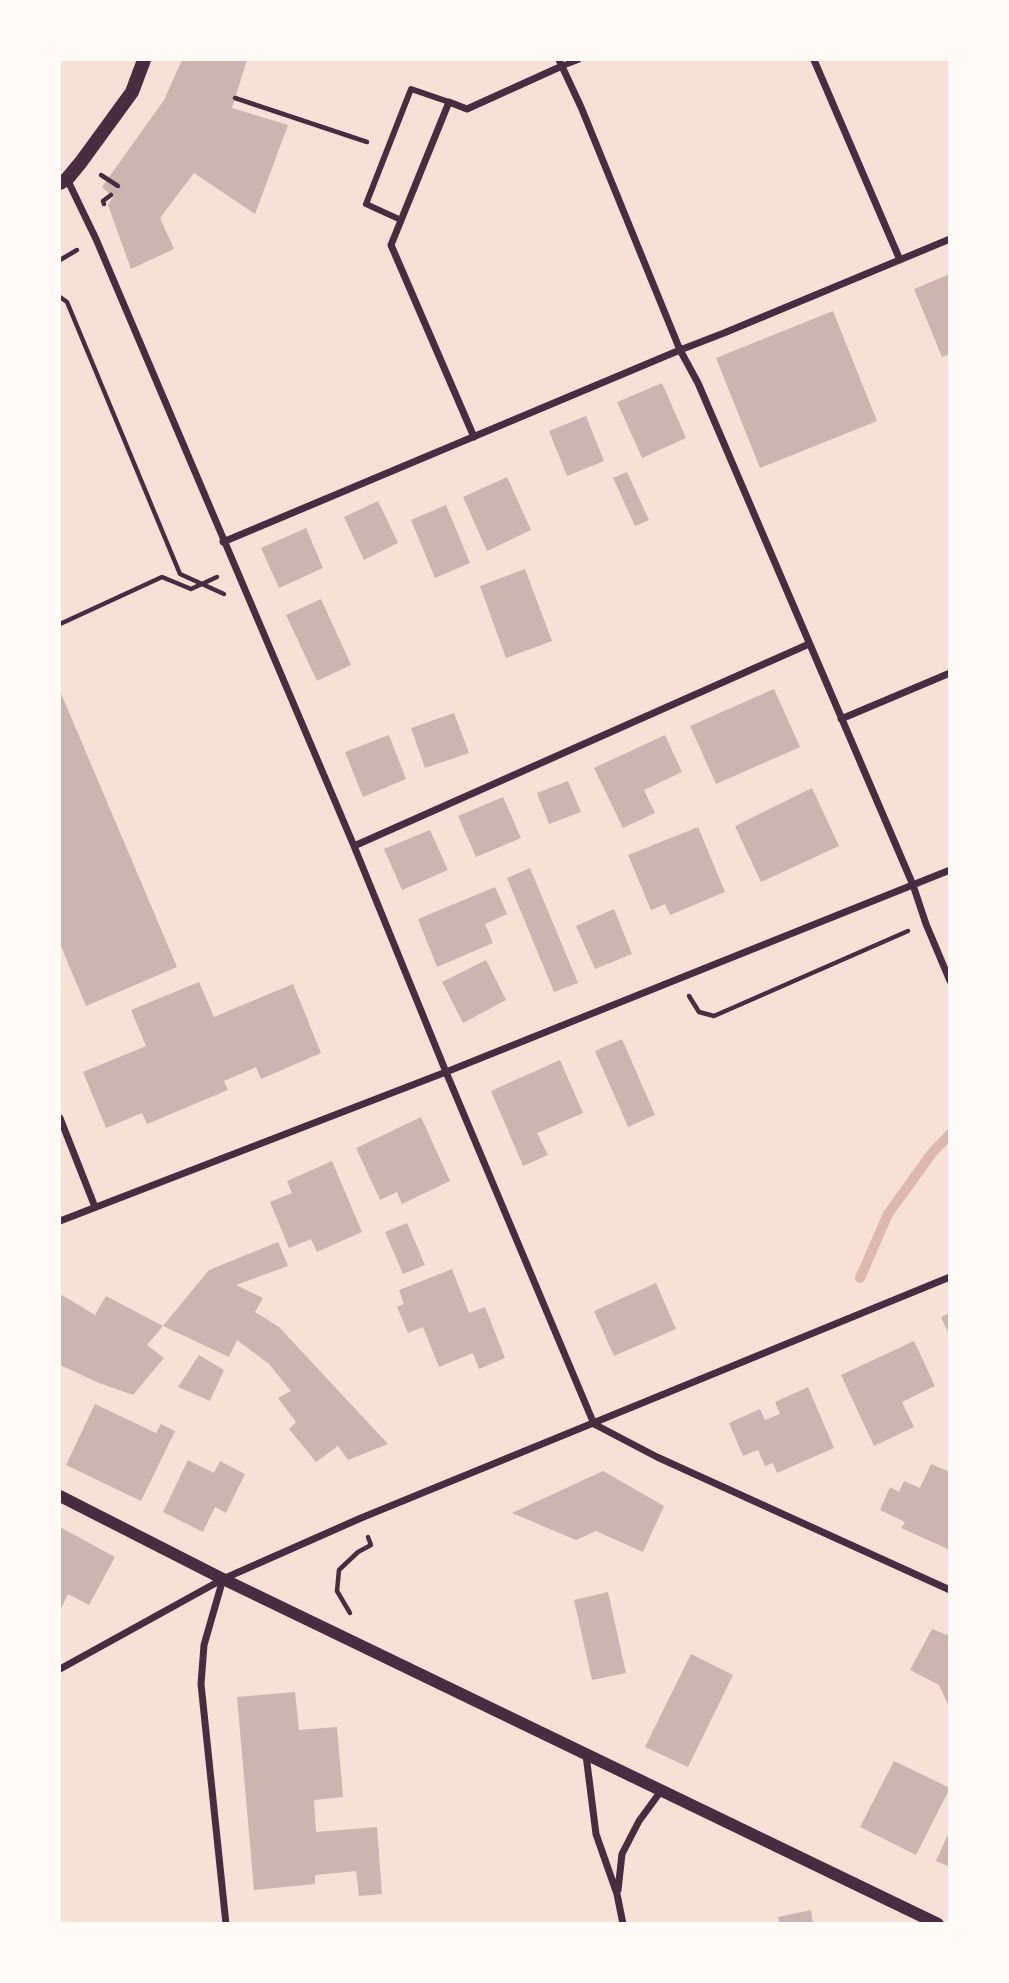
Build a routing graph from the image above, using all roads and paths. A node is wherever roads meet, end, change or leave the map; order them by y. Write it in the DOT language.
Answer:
graph roads {
  1 [pos="144,60"];
  2 [pos="578,60"];
  3 [pos="814,60"];
  4 [pos="561,63"];
  5 [pos="235,98"];
  6 [pos="449,102"];
  7 [pos="387,149"];
  8 [pos="63,181"];
  9 [pos="401,220"];
  10 [pos="950,239"];
  11 [pos="900,260"];
  12 [pos="680,350"];
  13 [pos="474,437"];
  14 [pos="223,542"];
  15 [pos="235,567"];
  16 [pos="60,624"];
  17 [pos="809,644"];
  18 [pos="950,673"];
  19 [pos="841,719"];
  20 [pos="354,846"];
  21 [pos="950,870"];
  22 [pos="913,885"];
  23 [pos="950,981"];
  24 [pos="446,1072"];
  25 [pos="60,1118"];
  26 [pos="95,1207"];
  27 [pos="60,1222"];
  28 [pos="950,1277"];
  29 [pos="594,1424"];
  30 [pos="60,1496"];
  31 [pos="223,1579"];
  32 [pos="950,1590"];
  33 [pos="60,1669"];
  34 [pos="586,1755"];
  35 [pos="661,1791"];
  36 [pos="617,1894"];
  37 [pos="226,1923"];
  38 [pos="623,1923"];
  39 [pos="938,1923"];
  1 -- 8 [label="main road"];
  2 -- 4 [label="street"];
  3 -- 11 [label="street"];
  4 -- 6 [label="street"];
  4 -- 12 [label="street"];
  5 -- 7 [label="path"];
  6 -- 7 [label="street"];
  6 -- 9 [label="street"];
  7 -- 9 [label="street"];
  8 -- 14 [label="street"];
  9 -- 13 [label="street"];
  10 -- 11 [label="street"];
  11 -- 12 [label="street"];
  12 -- 13 [label="street"];
  12 -- 17 [label="street"];
  13 -- 14 [label="street"];
  14 -- 15 [label="street"];
  15 -- 16 [label="path"];
  15 -- 20 [label="street"];
  17 -- 19 [label="street"];
  17 -- 20 [label="street"];
  18 -- 19 [label="street"];
  19 -- 22 [label="street"];
  20 -- 24 [label="street"];
  21 -- 22 [label="street"];
  22 -- 23 [label="street"];
  22 -- 24 [label="street"];
  24 -- 26 [label="street"];
  24 -- 29 [label="street"];
  25 -- 26 [label="street"];
  26 -- 27 [label="street"];
  28 -- 29 [label="street"];
  29 -- 31 [label="street"];
  29 -- 32 [label="street"];
  30 -- 31 [label="street"];
  31 -- 33 [label="street"];
  31 -- 34 [label="street"];
  31 -- 37 [label="street"];
  34 -- 35 [label="street"];
  34 -- 36 [label="street"];
  35 -- 36 [label="street"];
  35 -- 39 [label="street"];
  36 -- 38 [label="street"];
}
